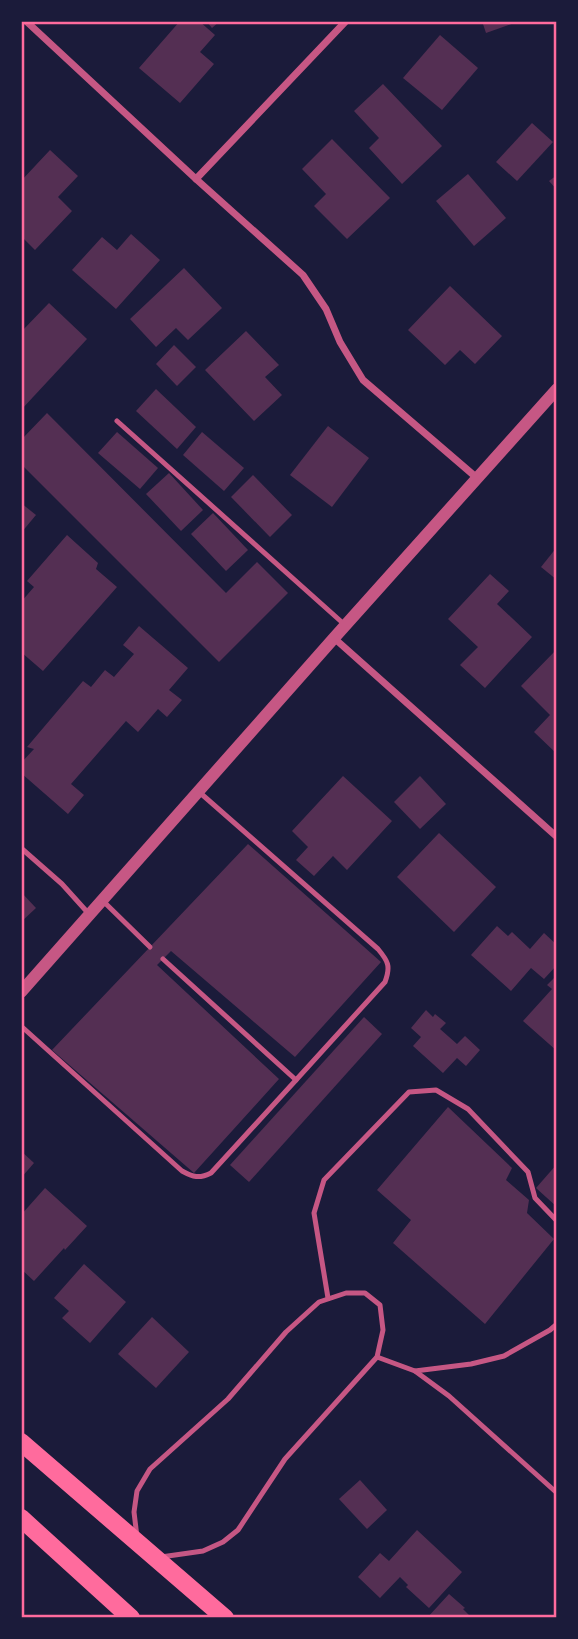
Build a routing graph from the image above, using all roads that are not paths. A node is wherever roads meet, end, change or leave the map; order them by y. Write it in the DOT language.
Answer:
graph roads {
  1 [pos="26,21"];
  2 [pos="346,21"];
  3 [pos="196,179"];
  4 [pos="557,389"];
  5 [pos="117,421"];
  6 [pos="477,478"];
  7 [pos="345,625"];
  8 [pos="334,638"];
  9 [pos="198,792"];
  10 [pos="557,837"];
  11 [pos="21,848"];
  12 [pos="102,900"];
  13 [pos="89,915"];
  14 [pos="150,947"];
  15 [pos="163,959"];
  16 [pos="21,992"];
  17 [pos="21,1026"];
  18 [pos="296,1080"];
  19 [pos="557,1222"];
  20 [pos="328,1298"];
  21 [pos="557,1324"];
  22 [pos="377,1357"];
  23 [pos="415,1371"];
  24 [pos="21,1442"];
  25 [pos="557,1493"];
  26 [pos="21,1518"];
  27 [pos="138,1544"];
  28 [pos="156,1558"];
  29 [pos="131,1618"];
  30 [pos="225,1618"];
  1 -- 3 [label="street"];
  2 -- 3 [label="street"];
  3 -- 6 [label="street"];
  4 -- 6 [label="street"];
  5 -- 7 [label="lane"];
  6 -- 7 [label="street"];
  7 -- 8 [label="street"];
  8 -- 9 [label="street"];
  8 -- 10 [label="street"];
  9 -- 12 [label="street"];
  9 -- 18 [label="lane"];
  11 -- 13 [label="lane"];
  12 -- 13 [label="street"];
  12 -- 14 [label="lane"];
  13 -- 16 [label="street"];
  15 -- 18 [label="lane"];
  17 -- 18 [label="lane"];
  19 -- 20 [label="lane"];
  20 -- 22 [label="lane"];
  20 -- 27 [label="lane"];
  21 -- 23 [label="lane"];
  22 -- 23 [label="lane"];
  22 -- 28 [label="lane"];
  23 -- 25 [label="lane"];
  24 -- 27 [label="main road"];
  26 -- 29 [label="main road"];
  27 -- 28 [label="main road"];
  28 -- 30 [label="main road"];
}
